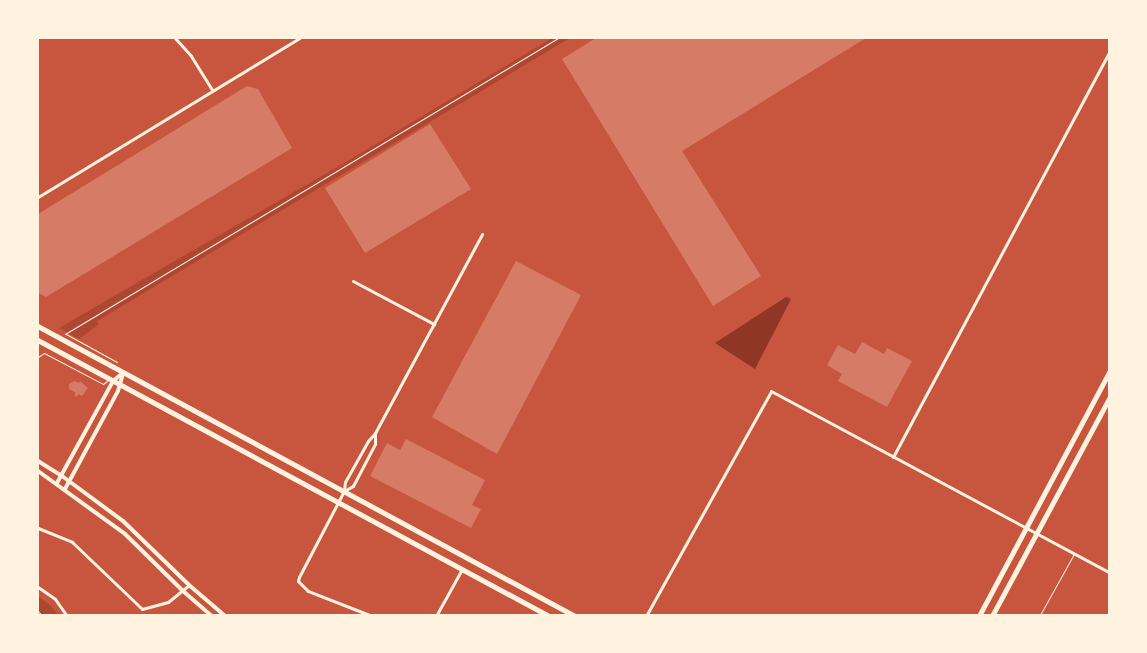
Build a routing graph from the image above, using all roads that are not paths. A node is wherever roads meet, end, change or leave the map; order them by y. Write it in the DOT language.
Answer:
graph roads {
  1 [pos="175,38"];
  2 [pos="299,38"];
  3 [pos="1110,51"];
  4 [pos="212,90"];
  5 [pos="38,197"];
  6 [pos="482,234"];
  7 [pos="353,281"];
  8 [pos="434,324"];
  9 [pos="38,326"];
  10 [pos="38,340"];
  11 [pos="1110,371"];
  12 [pos="123,373"];
  13 [pos="111,380"];
  14 [pos="121,385"];
  15 [pos="1110,397"];
  16 [pos="375,433"];
  17 [pos="893,457"];
  18 [pos="38,461"];
  19 [pos="38,471"];
  20 [pos="62,476"];
  21 [pos="69,481"];
  22 [pos="57,483"];
  23 [pos="65,489"];
  24 [pos="344,491"];
  25 [pos="338,502"];
  26 [pos="38,528"];
  27 [pos="1026,528"];
  28 [pos="1036,533"];
  29 [pos="1074,554"];
  30 [pos="462,568"];
  31 [pos="1110,573"];
  32 [pos="189,585"];
  33 [pos="38,588"];
  34 [pos="183,591"];
  35 [pos="1040,615"];
  36 [pos="67,616"];
  37 [pos="212,616"];
  38 [pos="225,616"];
  39 [pos="372,616"];
  40 [pos="436,616"];
  41 [pos="549,616"];
  42 [pos="575,616"];
  43 [pos="646,616"];
  44 [pos="979,616"];
  45 [pos="992,616"];
  1 -- 4 [label="street"];
  2 -- 4 [label="street"];
  3 -- 17 [label="street"];
  4 -- 5 [label="street"];
  6 -- 8 [label="street"];
  7 -- 8 [label="street"];
  8 -- 16 [label="street"];
  9 -- 12 [label="main road"];
  10 -- 13 [label="main road"];
  11 -- 27 [label="main road"];
  12 -- 13 [label="street"];
  12 -- 14 [label="street"];
  12 -- 24 [label="main road"];
  13 -- 14 [label="main road"];
  13 -- 20 [label="street"];
  14 -- 21 [label="street"];
  14 -- 25 [label="main road"];
  15 -- 28 [label="main road"];
  16 -- 24 [label="street"];
  16 -- 24 [label="street"];
  17 -- 27 [label="street"];
  17 -- 43 [label="street"];
  18 -- 20 [label="street"];
  19 -- 22 [label="street"];
  20 -- 21 [label="street"];
  20 -- 22 [label="street"];
  21 -- 23 [label="street"];
  21 -- 32 [label="street"];
  22 -- 23 [label="street"];
  23 -- 34 [label="street"];
  24 -- 25 [label="street"];
  24 -- 42 [label="main road"];
  25 -- 30 [label="main road"];
  25 -- 39 [label="street"];
  26 -- 34 [label="street"];
  27 -- 28 [label="street"];
  27 -- 44 [label="main road"];
  28 -- 29 [label="street"];
  28 -- 45 [label="main road"];
  29 -- 31 [label="street"];
  29 -- 35 [label="lane"];
  30 -- 40 [label="street"];
  30 -- 41 [label="main road"];
  32 -- 34 [label="street"];
  32 -- 38 [label="street"];
  33 -- 36 [label="street"];
  34 -- 37 [label="street"];
}
